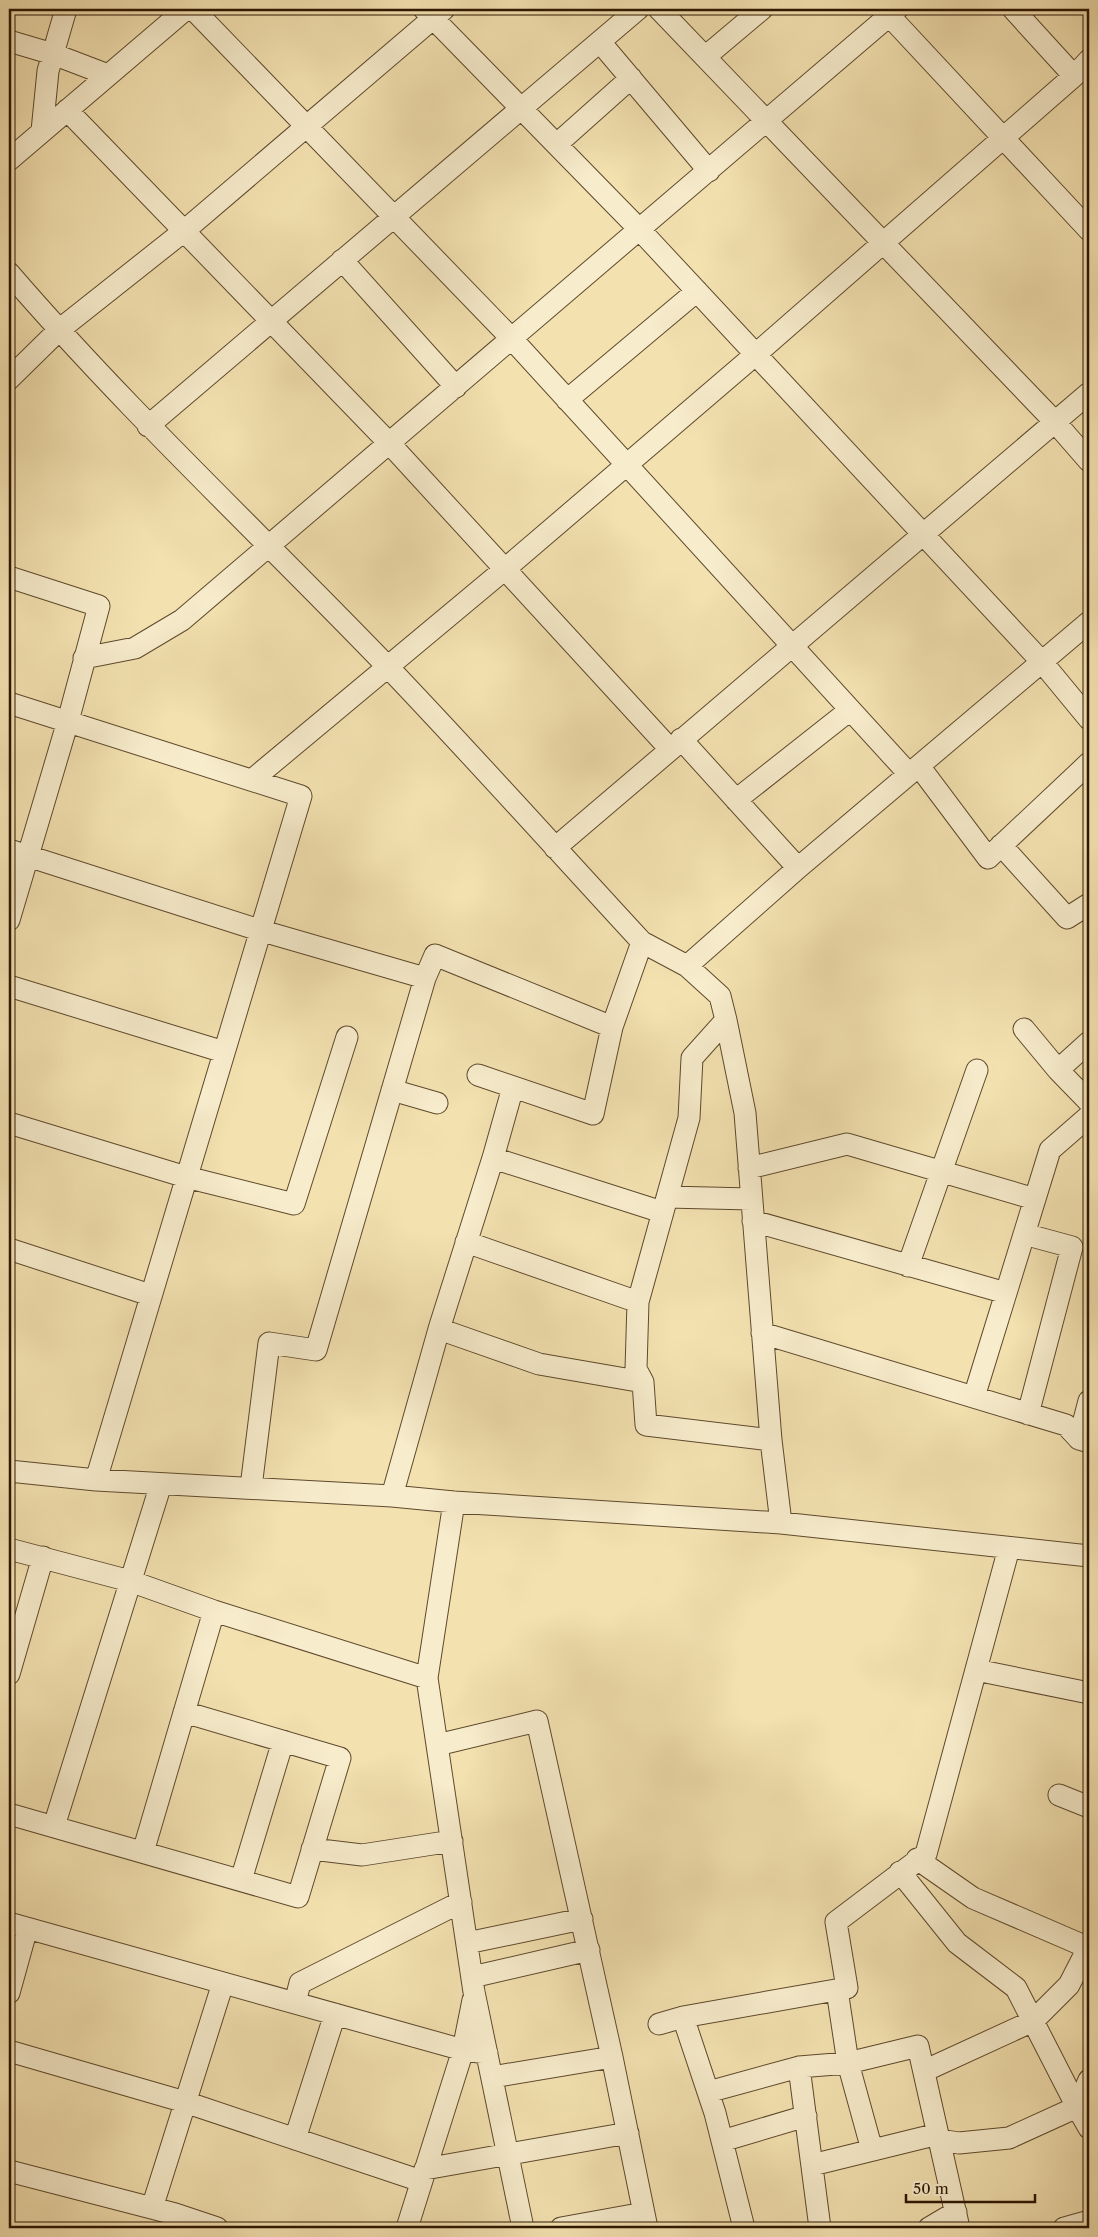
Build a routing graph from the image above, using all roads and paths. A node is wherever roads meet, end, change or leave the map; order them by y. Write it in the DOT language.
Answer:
graph roads {
  1 [pos="66,9"];
  2 [pos="186,9"];
  3 [pos="193,9"];
  4 [pos="638,9"];
  5 [pos="659,9"];
  6 [pos="762,9"];
  7 [pos="1013,9"];
  8 [pos="890,11"];
  9 [pos="434,12"];
  10 [pos="9,41"];
  11 [pos="600,42"];
  12 [pos="53,54"];
  13 [pos="705,57"];
  14 [pos="1089,60"];
  15 [pos="108,75"];
  16 [pos="1074,76"];
  17 [pos="631,78"];
  18 [pos="522,109"];
  19 [pos="67,110"];
  20 [pos="767,122"];
  21 [pos="307,126"];
  22 [pos="42,131"];
  23 [pos="1003,138"];
  24 [pos="557,144"];
  25 [pos="9,160"];
  26 [pos="709,170"];
  27 [pos="394,217"];
  28 [pos="640,230"];
  29 [pos="1089,230"];
  30 [pos="184,231"];
  31 [pos="883,243"];
  32 [pos="342,260"];
  33 [pos="9,273"];
  34 [pos="697,291"];
  35 [pos="270,320"];
  36 [pos="58,330"];
  37 [pos="512,339"];
  38 [pos="756,354"];
  39 [pos="9,379"];
  40 [pos="456,387"];
  41 [pos="1089,393"];
  42 [pos="567,400"];
  43 [pos="1055,422"];
  44 [pos="148,426"];
  45 [pos="390,444"];
  46 [pos="1089,461"];
  47 [pos="627,465"];
  48 [pos="922,533"];
  49 [pos="268,546"];
  50 [pos="505,569"];
  51 [pos="9,578"];
  52 [pos="1089,622"];
  53 [pos="791,645"];
  54 [pos="84,658"];
  55 [pos="1042,662"];
  56 [pos="387,666"];
  57 [pos="9,703"];
  58 [pos="850,710"];
  59 [pos="1089,719"];
  60 [pos="68,721"];
  61 [pos="675,744"];
  62 [pos="1089,763"];
  63 [pos="914,770"];
  64 [pos="252,780"];
  65 [pos="736,800"];
  66 [pos="1001,845"];
  67 [pos="555,848"];
  68 [pos="19,853"];
  69 [pos="798,868"];
  70 [pos="1089,904"];
  71 [pos="9,920"];
  72 [pos="259,930"];
  73 [pos="642,942"];
  74 [pos="687,966"];
  75 [pos="425,978"];
  76 [pos="9,986"];
  77 [pos="726,1020"];
  78 [pos="612,1027"];
  79 [pos="1024,1028"];
  80 [pos="347,1037"];
  81 [pos="1089,1042"];
  82 [pos="224,1052"];
  83 [pos="977,1070"];
  84 [pos="1058,1070"];
  85 [pos="478,1075"];
  86 [pos="513,1087"];
  87 [pos="392,1090"];
  88 [pos="1089,1102"];
  89 [pos="437,1103"];
  90 [pos="1089,1116"];
  91 [pos="9,1123"];
  92 [pos="494,1158"];
  93 [pos="749,1168"];
  94 [pos="941,1172"];
  95 [pos="186,1177"];
  96 [pos="751,1199"];
  97 [pos="1035,1199"];
  98 [pos="665,1205"];
  99 [pos="753,1221"];
  100 [pos="1024,1234"];
  101 [pos="466,1242"];
  102 [pos="9,1249"];
  103 [pos="908,1266"];
  104 [pos="1006,1294"];
  105 [pos="150,1295"];
  106 [pos="638,1302"];
  107 [pos="439,1329"];
  108 [pos="762,1332"];
  109 [pos="643,1382"];
  110 [pos="974,1397"];
  111 [pos="1089,1401"];
  112 [pos="1028,1414"];
  113 [pos="771,1440"];
  114 [pos="1084,1440"];
  115 [pos="9,1471"];
  116 [pos="96,1480"];
  117 [pos="161,1484"];
  118 [pos="251,1487"];
  119 [pos="392,1496"];
  120 [pos="454,1502"];
  121 [pos="781,1523"];
  122 [pos="1009,1548"];
  123 [pos="9,1549"];
  124 [pos="1089,1556"];
  125 [pos="43,1557"];
  126 [pos="130,1581"];
  127 [pos="214,1611"];
  128 [pos="976,1670"];
  129 [pos="9,1674"];
  130 [pos="427,1678"];
  131 [pos="1089,1693"];
  132 [pos="184,1712"];
  133 [pos="284,1741"];
  134 [pos="437,1745"];
  135 [pos="1059,1795"];
  136 [pos="1089,1807"];
  137 [pos="9,1814"];
  138 [pos="54,1826"];
  139 [pos="452,1841"];
  140 [pos="312,1849"];
  141 [pos="143,1852"];
  142 [pos="917,1859"];
  143 [pos="900,1872"];
  144 [pos="241,1880"];
  145 [pos="461,1902"];
  146 [pos="582,1919"];
  147 [pos="18,1925"];
  148 [pos="467,1943"];
  149 [pos="1089,1948"];
  150 [pos="589,1950"];
  151 [pos="223,1983"];
  152 [pos="473,1984"];
  153 [pos="837,1990"];
  154 [pos="9,1993"];
  155 [pos="295,2003"];
  156 [pos="335,2014"];
  157 [pos="683,2016"];
  158 [pos="1033,2021"];
  159 [pos="660,2024"];
  160 [pos="463,2050"];
  161 [pos="9,2051"];
  162 [pos="487,2053"];
  163 [pos="612,2056"];
  164 [pos="848,2063"];
  165 [pos="799,2067"];
  166 [pos="924,2071"];
  167 [pos="492,2077"];
  168 [pos="1089,2080"];
  169 [pos="708,2092"];
  170 [pos="185,2102"];
  171 [pos="1077,2107"];
  172 [pos="806,2116"];
  173 [pos="1089,2128"];
  174 [pos="628,2133"];
  175 [pos="939,2137"];
  176 [pos="295,2139"];
  177 [pos="722,2141"];
  178 [pos="872,2150"];
  179 [pos="508,2155"];
  180 [pos="812,2165"];
  181 [pos="9,2171"];
  182 [pos="423,2175"];
  183 [pos="152,2208"];
  184 [pos="957,2220"];
  185 [pos="173,2221"];
  186 [pos="645,2221"];
  187 [pos="1089,2221"];
  188 [pos="217,2228"];
  189 [pos="407,2228"];
  190 [pos="523,2228"];
  191 [pos="561,2228"];
  192 [pos="744,2228"];
  193 [pos="820,2228"];
  194 [pos="929,2228"];
  195 [pos="1064,2228"];
  1 -- 12 [label="street"];
  2 -- 15 [label="street"];
  3 -- 21 [label="street"];
  4 -- 11 [label="street"];
  5 -- 13 [label="street"];
  6 -- 13 [label="street"];
  7 -- 16 [label="street"];
  8 -- 20 [label="street"];
  8 -- 23 [label="street"];
  9 -- 18 [label="street"];
  9 -- 21 [label="street"];
  10 -- 12 [label="street"];
  11 -- 17 [label="street"];
  11 -- 18 [label="street"];
  12 -- 15 [label="street"];
  12 -- 22 [label="street"];
  13 -- 20 [label="street"];
  14 -- 16 [label="street"];
  15 -- 19 [label="street"];
  16 -- 23 [label="street"];
  17 -- 24 [label="street"];
  17 -- 26 [label="street"];
  18 -- 24 [label="street"];
  18 -- 27 [label="street"];
  19 -- 22 [label="street"];
  19 -- 30 [label="street"];
  20 -- 26 [label="street"];
  20 -- 31 [label="street"];
  21 -- 27 [label="street"];
  21 -- 30 [label="street"];
  22 -- 25 [label="street"];
  23 -- 29 [label="street"];
  23 -- 31 [label="street"];
  24 -- 28 [label="street"];
  26 -- 28 [label="street"];
  27 -- 32 [label="street"];
  27 -- 37 [label="street"];
  28 -- 34 [label="street"];
  28 -- 37 [label="street"];
  30 -- 35 [label="street"];
  30 -- 36 [label="street"];
  31 -- 38 [label="street"];
  31 -- 43 [label="street"];
  32 -- 35 [label="street"];
  32 -- 40 [label="street"];
  33 -- 36 [label="street"];
  34 -- 38 [label="street"];
  34 -- 42 [label="street"];
  35 -- 44 [label="street"];
  35 -- 45 [label="street"];
  36 -- 39 [label="street"];
  36 -- 44 [label="street"];
  37 -- 40 [label="street"];
  37 -- 42 [label="street"];
  38 -- 47 [label="street"];
  38 -- 48 [label="street"];
  40 -- 45 [label="street"];
  41 -- 43 [label="street"];
  42 -- 47 [label="street"];
  43 -- 46 [label="street"];
  43 -- 48 [label="street"];
  44 -- 49 [label="street"];
  45 -- 49 [label="street"];
  45 -- 50 [label="street"];
  47 -- 50 [label="street"];
  47 -- 53 [label="street"];
  48 -- 53 [label="street"];
  48 -- 55 [label="street"];
  49 -- 54 [label="street"];
  49 -- 56 [label="street"];
  50 -- 56 [label="street"];
  50 -- 61 [label="street"];
  51 -- 54 [label="street"];
  52 -- 55 [label="street"];
  53 -- 58 [label="street"];
  53 -- 61 [label="street"];
  54 -- 60 [label="street"];
  55 -- 59 [label="street"];
  55 -- 63 [label="street"];
  56 -- 64 [label="street"];
  56 -- 67 [label="street"];
  57 -- 60 [label="street"];
  58 -- 63 [label="street"];
  58 -- 65 [label="street"];
  60 -- 64 [label="street"];
  60 -- 68 [label="street"];
  61 -- 65 [label="street"];
  61 -- 67 [label="street"];
  62 -- 66 [label="street"];
  63 -- 66 [label="street"];
  63 -- 69 [label="street"];
  64 -- 72 [label="street"];
  65 -- 69 [label="street"];
  66 -- 70 [label="street"];
  67 -- 73 [label="street"];
  68 -- 71 [label="street"];
  68 -- 72 [label="street"];
  69 -- 74 [label="street"];
  72 -- 75 [label="street"];
  72 -- 82 [label="street"];
  73 -- 74 [label="street"];
  73 -- 78 [label="street"];
  74 -- 77 [label="street"];
  75 -- 78 [label="street"];
  75 -- 87 [label="street"];
  76 -- 82 [label="street"];
  77 -- 93 [label="street"];
  77 -- 98 [label="street"];
  78 -- 86 [label="street"];
  79 -- 84 [label="street"];
  80 -- 95 [label="street"];
  81 -- 84 [label="street"];
  82 -- 95 [label="street"];
  83 -- 94 [label="street"];
  84 -- 88 [label="street"];
  85 -- 86 [label="street"];
  86 -- 92 [label="street"];
  87 -- 89 [label="street"];
  87 -- 118 [label="street"];
  90 -- 97 [label="street"];
  91 -- 95 [label="street"];
  92 -- 98 [label="street"];
  92 -- 101 [label="street"];
  93 -- 94 [label="street"];
  93 -- 96 [label="street"];
  94 -- 97 [label="street"];
  94 -- 103 [label="street"];
  95 -- 105 [label="street"];
  96 -- 98 [label="street"];
  96 -- 99 [label="street"];
  97 -- 100 [label="street"];
  98 -- 106 [label="street"];
  99 -- 103 [label="street"];
  99 -- 108 [label="street"];
  100 -- 104 [label="street"];
  100 -- 112 [label="street"];
  101 -- 106 [label="street"];
  101 -- 107 [label="street"];
  102 -- 105 [label="street"];
  103 -- 104 [label="street"];
  104 -- 110 [label="street"];
  105 -- 116 [label="street"];
  106 -- 109 [label="street"];
  107 -- 109 [label="street"];
  107 -- 119 [label="street"];
  108 -- 110 [label="street"];
  108 -- 113 [label="street"];
  109 -- 113 [label="street"];
  110 -- 112 [label="street"];
  111 -- 114 [label="street"];
  112 -- 114 [label="street"];
  113 -- 121 [label="street"];
  115 -- 116 [label="street"];
  116 -- 117 [label="street"];
  117 -- 118 [label="street"];
  117 -- 126 [label="street"];
  118 -- 119 [label="street"];
  119 -- 120 [label="street"];
  120 -- 121 [label="street"];
  120 -- 130 [label="street"];
  121 -- 122 [label="street"];
  122 -- 124 [label="street"];
  122 -- 128 [label="street"];
  123 -- 125 [label="street"];
  125 -- 126 [label="street"];
  125 -- 129 [label="street"];
  126 -- 127 [label="street"];
  126 -- 138 [label="street"];
  127 -- 130 [label="street"];
  127 -- 132 [label="street"];
  128 -- 131 [label="street"];
  128 -- 142 [label="street"];
  130 -- 134 [label="street"];
  132 -- 133 [label="street"];
  132 -- 141 [label="street"];
  133 -- 140 [label="street"];
  133 -- 144 [label="street"];
  134 -- 139 [label="street"];
  134 -- 146 [label="street"];
  135 -- 136 [label="street"];
  137 -- 138 [label="street"];
  138 -- 141 [label="street"];
  139 -- 140 [label="street"];
  139 -- 145 [label="street"];
  140 -- 144 [label="street"];
  141 -- 144 [label="street"];
  142 -- 143 [label="street"];
  142 -- 149 [label="street"];
  143 -- 153 [label="street"];
  143 -- 158 [label="street"];
  145 -- 148 [label="street"];
  145 -- 155 [label="street"];
  146 -- 148 [label="street"];
  146 -- 150 [label="street"];
  147 -- 151 [label="street"];
  147 -- 154 [label="street"];
  148 -- 152 [label="street"];
  149 -- 158 [label="street"];
  150 -- 152 [label="street"];
  150 -- 163 [label="street"];
  151 -- 155 [label="street"];
  151 -- 170 [label="street"];
  152 -- 160 [label="street"];
  152 -- 162 [label="street"];
  153 -- 157 [label="street"];
  153 -- 164 [label="street"];
  155 -- 156 [label="street"];
  156 -- 160 [label="street"];
  156 -- 176 [label="street"];
  157 -- 159 [label="street"];
  157 -- 169 [label="street"];
  158 -- 166 [label="street"];
  158 -- 171 [label="street"];
  160 -- 162 [label="street"];
  160 -- 182 [label="street"];
  161 -- 170 [label="street"];
  162 -- 167 [label="street"];
  163 -- 167 [label="street"];
  163 -- 174 [label="street"];
  164 -- 165 [label="street"];
  164 -- 166 [label="street"];
  164 -- 178 [label="street"];
  165 -- 169 [label="street"];
  165 -- 172 [label="street"];
  166 -- 175 [label="street"];
  167 -- 179 [label="street"];
  168 -- 171 [label="street"];
  169 -- 177 [label="street"];
  170 -- 176 [label="street"];
  170 -- 183 [label="street"];
  171 -- 173 [label="street"];
  171 -- 175 [label="street"];
  172 -- 177 [label="street"];
  172 -- 180 [label="street"];
  174 -- 179 [label="street"];
  174 -- 186 [label="street"];
  175 -- 178 [label="street"];
  175 -- 184 [label="street"];
  176 -- 182 [label="street"];
  177 -- 192 [label="street"];
  178 -- 180 [label="street"];
  179 -- 182 [label="street"];
  179 -- 190 [label="street"];
  180 -- 193 [label="street"];
  181 -- 183 [label="street"];
  182 -- 189 [label="street"];
  183 -- 185 [label="street"];
  184 -- 194 [label="street"];
  185 -- 188 [label="street"];
  186 -- 191 [label="street"];
  187 -- 195 [label="street"];
}
